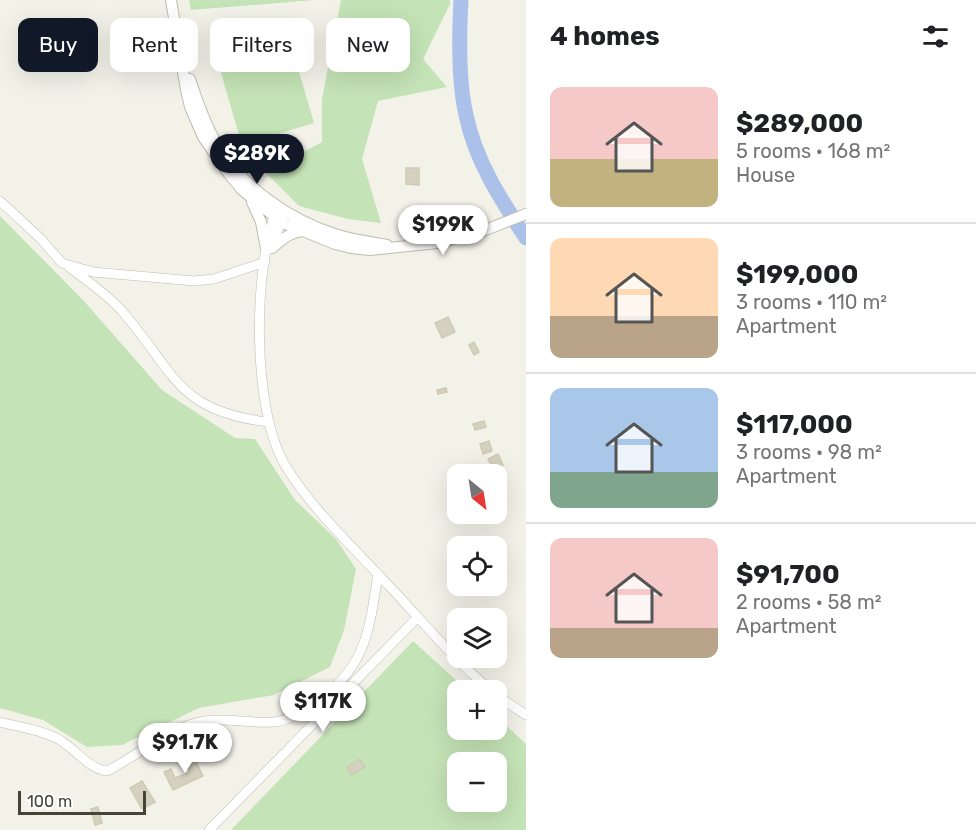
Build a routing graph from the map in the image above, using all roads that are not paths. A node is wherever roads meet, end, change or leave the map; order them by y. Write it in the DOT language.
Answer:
graph roads {
  1 [pos="171,0"];
  2 [pos="174,18"];
  3 [pos="183,72"];
  4 [pos="187,72"];
  5 [pos="251,199"];
  6 [pos="0,201"];
  7 [pos="280,214"];
  8 [pos="526,214"];
  9 [pos="302,231"];
  10 [pos="397,246"];
  11 [pos="267,254"];
  12 [pos="62,263"];
  13 [pos="268,422"];
  14 [pos="378,574"];
  15 [pos="418,616"];
  16 [pos="481,680"];
  17 [pos="507,703"];
  18 [pos="526,716"];
  19 [pos="0,722"];
  20 [pos="209,830"];
  1 -- 2 [label="street"];
  3 -- 5 [label="street"];
  4 -- 7 [label="street"];
  5 -- 7 [label="street"];
  5 -- 11 [label="street"];
  6 -- 12 [label="street"];
  7 -- 9 [label="street"];
  7 -- 10 [label="street"];
  7 -- 11 [label="street"];
  8 -- 10 [label="street"];
  9 -- 10 [label="street"];
  9 -- 11 [label="street"];
  11 -- 12 [label="street"];
  11 -- 13 [label="street"];
  12 -- 13 [label="street"];
  13 -- 14 [label="street"];
  14 -- 15 [label="street"];
  14 -- 19 [label="street"];
  15 -- 16 [label="street"];
  15 -- 20 [label="street"];
  17 -- 18 [label="street"];
}
